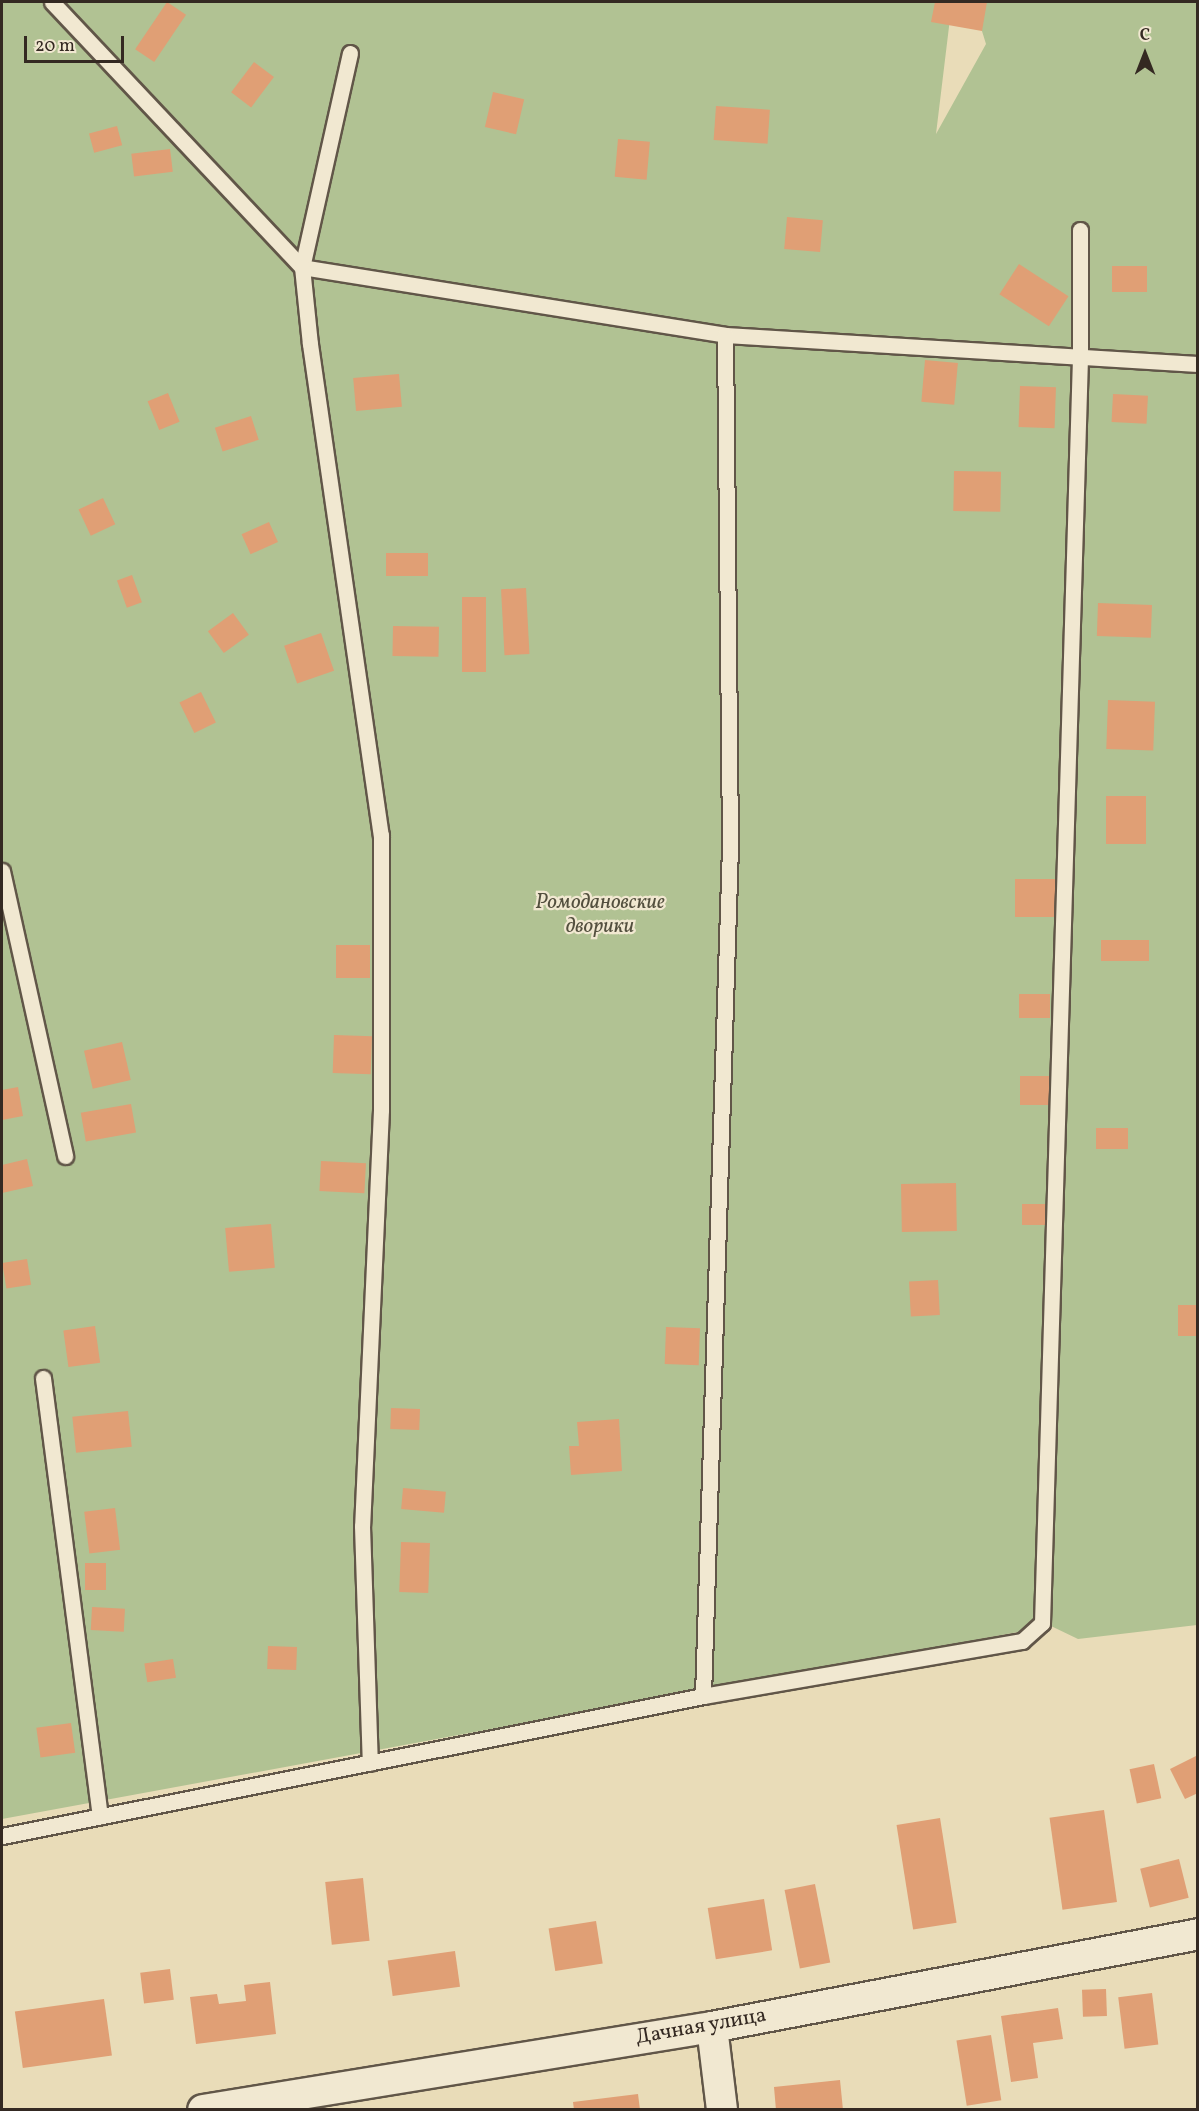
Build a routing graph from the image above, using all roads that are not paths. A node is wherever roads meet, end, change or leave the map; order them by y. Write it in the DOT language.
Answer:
graph roads {
  1 [pos="52,2"];
  2 [pos="350,53"];
  3 [pos="1080,230"];
  4 [pos="302,267"];
  5 [pos="725,335"];
  6 [pos="1080,359"];
  7 [pos="1197,364"];
  8 [pos="2,871"];
  9 [pos="65,1156"];
  10 [pos="43,1378"];
  11 [pos="703,1696"];
  12 [pos="370,1763"];
  13 [pos="100,1816"];
  14 [pos="2,1836"];
  15 [pos="1197,1934"];
  16 [pos="712,2026"];
  17 [pos="203,2109"];
  18 [pos="722,2109"];
  1 -- 4 [label="lane"];
  2 -- 4 [label="lane"];
  3 -- 6 [label="lane"];
  4 -- 5 [label="lane"];
  4 -- 12 [label="lane"];
  5 -- 6 [label="lane"];
  5 -- 11 [label="lane"];
  6 -- 7 [label="lane"];
  6 -- 11 [label="lane"];
  8 -- 9 [label="lane"];
  10 -- 13 [label="lane"];
  11 -- 12 [label="lane"];
  12 -- 13 [label="lane"];
  13 -- 14 [label="lane"];
  15 -- 16 [label="street, Дачная улица"];
  16 -- 17 [label="street, Дачная улица"];
  16 -- 18 [label="street"];
}
